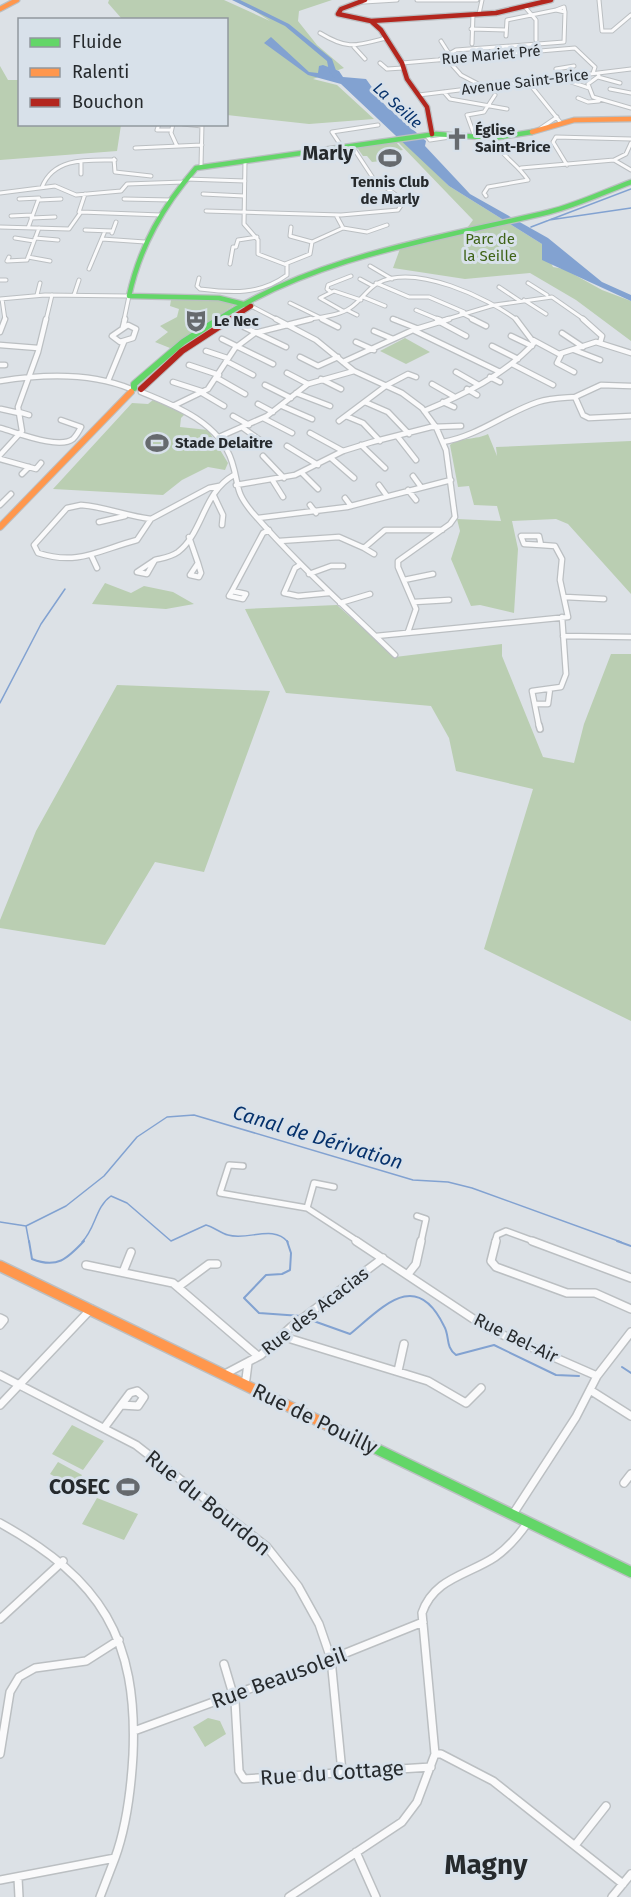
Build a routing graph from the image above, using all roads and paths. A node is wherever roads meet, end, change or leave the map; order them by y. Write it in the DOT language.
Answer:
graph roads {
  1 [pos="12,0"];
  2 [pos="18,0"];
  3 [pos="397,0"];
  4 [pos="417,0"];
  5 [pos="432,0"];
  6 [pos="459,0"];
  7 [pos="477,0"];
  8 [pos="482,0"];
  9 [pos="551,0"];
  10 [pos="599,0"];
  11 [pos="364,1"];
  12 [pos="0,7"];
  13 [pos="525,8"];
  14 [pos="476,14"];
  15 [pos="534,15"];
  16 [pos="631,15"];
  17 [pos="385,22"];
  18 [pos="471,29"];
  19 [pos="506,30"];
  20 [pos="320,33"];
  21 [pos="506,36"];
  22 [pos="386,38"];
  23 [pos="536,40"];
  24 [pos="441,41"];
  25 [pos="540,43"];
  26 [pos="529,44"];
  27 [pos="472,45"];
  28 [pos="354,47"];
  29 [pos="480,48"];
  30 [pos="465,49"];
  31 [pos="446,53"];
  32 [pos="365,59"];
  33 [pos="439,60"];
  34 [pos="449,61"];
  35 [pos="380,63"];
  36 [pos="574,66"];
  37 [pos="403,68"];
  38 [pos="631,69"];
  39 [pos="593,74"];
  40 [pos="598,75"];
  41 [pos="618,76"];
  42 [pos="561,78"];
  43 [pos="611,80"];
  44 [pos="528,82"];
  45 [pos="571,82"];
  46 [pos="620,83"];
  47 [pos="484,87"];
  48 [pos="589,88"];
  49 [pos="610,90"];
  50 [pos="444,92"];
  51 [pos="631,93"];
  52 [pos="419,95"];
  53 [pos="502,96"];
  54 [pos="578,98"];
  55 [pos="600,100"];
  56 [pos="489,104"];
  57 [pos="631,108"];
  58 [pos="507,109"];
  59 [pos="462,113"];
  60 [pos="467,114"];
  61 [pos="559,120"];
  62 [pos="631,120"];
  63 [pos="378,125"];
  64 [pos="158,126"];
  65 [pos="172,126"];
  66 [pos="202,126"];
  67 [pos="157,130"];
  68 [pos="171,130"];
  69 [pos="148,132"];
  70 [pos="429,135"];
  71 [pos="475,136"];
  72 [pos="450,137"];
  73 [pos="494,138"];
  74 [pos="631,141"];
  75 [pos="202,145"];
  76 [pos="177,146"];
  77 [pos="352,146"];
  78 [pos="342,147"];
  79 [pos="135,148"];
  80 [pos="614,160"];
  81 [pos="245,161"];
  82 [pos="81,163"];
  83 [pos="567,165"];
  84 [pos="201,166"];
  85 [pos="521,168"];
  86 [pos="631,170"];
  87 [pos="81,174"];
  88 [pos="151,176"];
  89 [pos="185,181"];
  90 [pos="244,181"];
  91 [pos="631,181"];
  92 [pos="42,187"];
  93 [pos="0,193"];
  94 [pos="85,194"];
  95 [pos="203,194"];
  96 [pos="244,196"];
  97 [pos="486,196"];
  98 [pos="19,198"];
  99 [pos="124,199"];
  100 [pos="39,200"];
  101 [pos="61,200"];
  102 [pos="166,200"];
  103 [pos="398,210"];
  104 [pos="79,212"];
  105 [pos="206,212"];
  106 [pos="243,212"];
  107 [pos="162,215"];
  108 [pos="11,216"];
  109 [pos="32,217"];
  110 [pos="55,217"];
  111 [pos="339,217"];
  112 [pos="116,222"];
  113 [pos="387,225"];
  114 [pos="0,226"];
  115 [pos="291,227"];
  116 [pos="28,228"];
  117 [pos="39,228"];
  118 [pos="343,228"];
  119 [pos="84,230"];
  120 [pos="105,231"];
  121 [pos="112,231"];
  122 [pos="15,238"];
  123 [pos="35,239"];
  124 [pos="102,239"];
  125 [pos="258,239"];
  126 [pos="58,240"];
  127 [pos="109,240"];
  128 [pos="244,240"];
  129 [pos="145,242"];
  130 [pos="312,242"];
  131 [pos="9,257"];
  132 [pos="28,257"];
  133 [pos="50,261"];
  134 [pos="230,264"];
  135 [pos="285,264"];
  136 [pos="370,266"];
  137 [pos="89,269"];
  138 [pos="351,276"];
  139 [pos="199,278"];
  140 [pos="360,279"];
  141 [pos="393,279"];
  142 [pos="0,280"];
  143 [pos="6,280"];
  144 [pos="79,280"];
  145 [pos="40,283"];
  146 [pos="528,283"];
  147 [pos="375,284"];
  148 [pos="499,287"];
  149 [pos="331,292"];
  150 [pos="211,294"];
  151 [pos="37,295"];
  152 [pos="52,295"];
  153 [pos="74,295"];
  154 [pos="129,296"];
  155 [pos="548,296"];
  156 [pos="362,298"];
  157 [pos="1,299"];
  158 [pos="522,300"];
  159 [pos="290,303"];
  160 [pos="249,305"];
  161 [pos="495,305"];
  162 [pos="385,306"];
  163 [pos="345,310"];
  164 [pos="416,310"];
  165 [pos="463,313"];
  166 [pos="546,314"];
  167 [pos="357,315"];
  168 [pos="317,318"];
  169 [pos="393,319"];
  170 [pos="439,320"];
  171 [pos="287,324"];
  172 [pos="486,326"];
  173 [pos="123,327"];
  174 [pos="244,327"];
  175 [pos="338,327"];
  176 [pos="415,329"];
  177 [pos="374,330"];
  178 [pos="0,332"];
  179 [pos="258,332"];
  180 [pos="562,333"];
  181 [pos="466,336"];
  182 [pos="511,336"];
  183 [pos="222,339"];
  184 [pos="393,339"];
  185 [pos="533,340"];
  186 [pos="124,342"];
  187 [pos="356,342"];
  188 [pos="600,343"];
  189 [pos="0,345"];
  190 [pos="238,345"];
  191 [pos="286,346"];
  192 [pos="492,346"];
  193 [pos="532,346"];
  194 [pos="583,347"];
  195 [pos="38,348"];
  196 [pos="374,350"];
  197 [pos="573,350"];
  198 [pos="206,351"];
  199 [pos="631,354"];
  200 [pos="561,355"];
  201 [pos="300,357"];
  202 [pos="339,357"];
  203 [pos="518,359"];
  204 [pos="226,360"];
  205 [pos="600,360"];
  206 [pos="344,362"];
  207 [pos="273,364"];
  208 [pos="512,364"];
  209 [pos="189,365"];
  210 [pos="354,371"];
  211 [pos="456,372"];
  212 [pos="500,372"];
  213 [pos="574,372"];
  214 [pos="287,373"];
  215 [pos="253,375"];
  216 [pos="218,376"];
  217 [pos="29,377"];
  218 [pos="416,377"];
  219 [pos="490,377"];
  220 [pos="321,379"];
  221 [pos="0,381"];
  222 [pos="108,381"];
  223 [pos="173,382"];
  224 [pos="500,382"];
  225 [pos="308,384"];
  226 [pos="432,384"];
  227 [pos="477,384"];
  228 [pos="265,385"];
  229 [pos="553,385"];
  230 [pos="387,386"];
  231 [pos="631,386"];
  232 [pos="341,389"];
  233 [pos="466,389"];
  234 [pos="136,390"];
  235 [pos="203,392"];
  236 [pos="296,393"];
  237 [pos="244,394"];
  238 [pos="477,395"];
  239 [pos="453,396"];
  240 [pos="291,398"];
  241 [pos="575,398"];
  242 [pos="365,402"];
  243 [pos="443,402"];
  244 [pos="258,404"];
  245 [pos="175,405"];
  246 [pos="224,406"];
  247 [pos="282,406"];
  248 [pos="330,406"];
  249 [pos="454,407"];
  250 [pos="1,409"];
  251 [pos="423,411"];
  252 [pos="273,412"];
  253 [pos="19,413"];
  254 [pos="29,415"];
  255 [pos="233,416"];
  256 [pos="346,416"];
  257 [pos="631,416"];
  258 [pos="263,418"];
  259 [pos="312,419"];
  260 [pos="61,420"];
  261 [pos="339,421"];
  262 [pos="249,425"];
  263 [pos="461,426"];
  264 [pos="436,427"];
  265 [pos="0,428"];
  266 [pos="243,428"];
  267 [pos="21,433"];
  268 [pos="292,433"];
  269 [pos="310,433"];
  270 [pos="409,434"];
  271 [pos="219,437"];
  272 [pos="398,437"];
  273 [pos="380,441"];
  274 [pos="443,442"];
  275 [pos="264,443"];
  276 [pos="361,445"];
  277 [pos="287,446"];
  278 [pos="3,449"];
  279 [pos="343,451"];
  280 [pos="263,456"];
  281 [pos="0,457"];
  282 [pos="331,458"];
  283 [pos="416,460"];
  284 [pos="41,464"];
  285 [pos="318,465"];
  286 [pos="28,467"];
  287 [pos="385,468"];
  288 [pos="303,473"];
  289 [pos="22,474"];
  290 [pos="413,476"];
  291 [pos="284,478"];
  292 [pos="354,478"];
  293 [pos="233,480"];
  294 [pos="451,480"];
  295 [pos="273,481"];
  296 [pos="379,485"];
  297 [pos="219,486"];
  298 [pos="421,486"];
  299 [pos="318,489"];
  300 [pos="408,490"];
  301 [pos="10,494"];
  302 [pos="214,496"];
  303 [pos="387,496"];
  304 [pos="283,497"];
  305 [pos="345,498"];
  306 [pos="375,500"];
  307 [pos="416,500"];
  308 [pos="0,505"];
  309 [pos="310,505"];
  310 [pos="351,506"];
  311 [pos="380,507"];
  312 [pos="316,513"];
  313 [pos="125,516"];
  314 [pos="258,518"];
  315 [pos="151,519"];
  316 [pos="99,522"];
  317 [pos="222,525"];
  318 [pos="0,527"];
  319 [pos="268,530"];
  320 [pos="442,530"];
  321 [pos="189,537"];
  322 [pos="279,541"];
  323 [pos="541,545"];
  324 [pos="364,548"];
  325 [pos="374,554"];
  326 [pos="91,555"];
  327 [pos="156,559"];
  328 [pos="198,562"];
  329 [pos="300,565"];
  330 [pos="343,566"];
  331 [pos="97,568"];
  332 [pos="433,574"];
  333 [pos="310,575"];
  334 [pos="404,580"];
  335 [pos="232,591"];
  336 [pos="329,593"];
  337 [pos="370,594"];
  338 [pos="565,597"];
  339 [pos="604,599"];
  340 [pos="449,600"];
  341 [pos="414,602"];
  342 [pos="342,604"];
  343 [pos="562,617"];
  344 [pos="408,632"];
  345 [pos="376,636"];
  346 [pos="563,636"];
  347 [pos="631,637"];
  348 [pos="395,655"];
  349 [pos="550,689"];
  350 [pos="535,704"];
  351 [pos="540,729"];
  352 [pos="243,1166"];
  353 [pos="334,1187"];
  354 [pos="307,1208"];
  355 [pos="417,1216"];
  356 [pos="131,1252"];
  357 [pos="383,1258"];
  358 [pos="217,1264"];
  359 [pos="86,1265"];
  360 [pos="0,1266"];
  361 [pos="123,1272"];
  362 [pos="408,1274"];
  363 [pos="631,1278"];
  364 [pos="178,1287"];
  365 [pos="91,1309"];
  366 [pos="631,1309"];
  367 [pos="0,1318"];
  368 [pos="0,1325"];
  369 [pos="631,1332"];
  370 [pos="285,1335"];
  371 [pos="404,1344"];
  372 [pos="258,1356"];
  373 [pos="248,1363"];
  374 [pos="398,1371"];
  375 [pos="225,1374"];
  376 [pos="0,1375"];
  377 [pos="597,1376"];
  378 [pos="242,1383"];
  379 [pos="19,1385"];
  380 [pos="481,1388"];
  381 [pos="590,1390"];
  382 [pos="0,1405"];
  383 [pos="121,1405"];
  384 [pos="631,1416"];
  385 [pos="104,1428"];
  386 [pos="631,1474"];
  387 [pos="624,1483"];
  388 [pos="513,1515"];
  389 [pos="528,1522"];
  390 [pos="0,1523"];
  391 [pos="63,1561"];
  392 [pos="631,1572"];
  393 [pos="0,1618"];
  394 [pos="423,1622"];
  395 [pos="119,1640"];
  396 [pos="332,1659"];
  397 [pos="224,1664"];
  398 [pos="0,1695"];
  399 [pos="234,1695"];
  400 [pos="9,1698"];
  401 [pos="134,1731"];
  402 [pos="0,1754"];
  403 [pos="435,1754"];
  404 [pos="430,1767"];
  405 [pos="342,1772"];
  406 [pos="606,1806"];
  407 [pos="576,1844"];
  408 [pos="356,1852"];
  409 [pos="115,1858"];
  410 [pos="631,1874"];
  411 [pos="18,1878"];
  412 [pos="0,1880"];
  413 [pos="623,1884"];
  414 [pos="19,1897"];
  415 [pos="100,1897"];
  416 [pos="289,1897"];
  417 [pos="376,1897"];
  418 [pos="612,1897"];
  1 -- 12 [label="main road"];
  2 -- 12 [label="main road"];
  3 -- 11 [label="street"];
  4 -- 5 [label="street"];
  5 -- 6 [label="street"];
  6 -- 7 [label="street"];
  8 -- 14 [label="street"];
  9 -- 13 [label="main road"];
  10 -- 16 [label="street"];
  11 -- 17 [label="main road"];
  13 -- 14 [label="main road"];
  13 -- 15 [label="street"];
  14 -- 17 [label="main road"];
  14 -- 18 [label="street"];
  15 -- 19 [label="street"];
  15 -- 23 [label="street"];
  15 -- 25 [label="street"];
  17 -- 22 [label="main road"];
  18 -- 19 [label="street"];
  18 -- 27 [label="street"];
  19 -- 21 [label="street"];
  20 -- 28 [label="street"];
  22 -- 28 [label="street"];
  22 -- 37 [label="main road"];
  23 -- 25 [label="street"];
  23 -- 26 [label="street"];
  24 -- 31 [label="street"];
  25 -- 26 [label="street"];
  26 -- 29 [label="street"];
  27 -- 29 [label="street"];
  27 -- 30 [label="street"];
  28 -- 32 [label="street"];
  29 -- 30 [label="street"];
  30 -- 31 [label="street"];
  31 -- 33 [label="street"];
  31 -- 34 [label="street"];
  33 -- 34 [label="street, Rue Mariet Pré"];
  33 -- 37 [label="street, Rue Mariet Pré"];
  34 -- 39 [label="street, Rue Mariet Pré"];
  34 -- 47 [label="street"];
  35 -- 37 [label="street, Rue Mariet Pré"];
  36 -- 42 [label="street"];
  37 -- 52 [label="main road"];
  38 -- 40 [label="street, Avenue Saint-Brice"];
  39 -- 40 [label="street, Avenue Saint-Brice"];
  39 -- 42 [label="street, Avenue Saint-Brice"];
  40 -- 43 [label="street"];
  40 -- 48 [label="street"];
  41 -- 43 [label="street"];
  42 -- 44 [label="street, Avenue Saint-Brice"];
  43 -- 46 [label="street"];
  44 -- 47 [label="street, Avenue Saint-Brice"];
  44 -- 61 [label="street"];
  45 -- 48 [label="street"];
  47 -- 50 [label="street, Avenue Saint-Brice"];
  48 -- 55 [label="street"];
  49 -- 51 [label="street"];
  50 -- 52 [label="street, Avenue Saint-Brice"];
  50 -- 56 [label="street"];
  52 -- 70 [label="main road"];
  53 -- 56 [label="street"];
  54 -- 55 [label="street"];
  55 -- 57 [label="street"];
  56 -- 58 [label="street"];
  56 -- 60 [label="street"];
  59 -- 60 [label="street"];
  60 -- 71 [label="street"];
  61 -- 62 [label="main road"];
  61 -- 73 [label="main road"];
  63 -- 78 [label="street"];
  64 -- 67 [label="street"];
  65 -- 68 [label="street"];
  66 -- 75 [label="street"];
  67 -- 68 [label="street"];
  67 -- 69 [label="street"];
  68 -- 76 [label="street"];
  70 -- 71 [label="main road"];
  70 -- 77 [label="main road"];
  71 -- 73 [label="main road"];
  72 -- 72 [label="street"];
  73 -- 85 [label="street"];
  74 -- 80 [label="street"];
  74 -- 83 [label="street"];
  75 -- 76 [label="street"];
  75 -- 84 [label="street"];
  76 -- 79 [label="street"];
  77 -- 78 [label="main road"];
  77 -- 103 [label="street"];
  78 -- 81 [label="main road"];
  80 -- 83 [label="street"];
  80 -- 86 [label="street"];
  81 -- 84 [label="main road"];
  81 -- 90 [label="street"];
  82 -- 87 [label="street"];
  82 -- 88 [label="street"];
  82 -- 92 [label="street"];
  83 -- 85 [label="street"];
  84 -- 89 [label="main road"];
  85 -- 97 [label="street"];
  89 -- 90 [label="street"];
  89 -- 94 [label="street"];
  89 -- 102 [label="main road"];
  90 -- 96 [label="street"];
  91 -- 160 [label="main road"];
  92 -- 93 [label="street"];
  92 -- 94 [label="street"];
  94 -- 104 [label="street"];
  95 -- 96 [label="street"];
  96 -- 106 [label="street"];
  98 -- 100 [label="street"];
  99 -- 102 [label="street"];
  100 -- 101 [label="street"];
  100 -- 109 [label="street"];
  102 -- 107 [label="main road"];
  103 -- 111 [label="street"];
  104 -- 107 [label="street"];
  104 -- 117 [label="street"];
  105 -- 106 [label="street"];
  106 -- 111 [label="street"];
  106 -- 125 [label="street"];
  107 -- 129 [label="main road"];
  108 -- 109 [label="street"];
  109 -- 110 [label="street"];
  109 -- 116 [label="street"];
  111 -- 118 [label="street"];
  112 -- 121 [label="street"];
  113 -- 118 [label="street"];
  114 -- 116 [label="street"];
  115 -- 130 [label="street"];
  116 -- 117 [label="street"];
  117 -- 123 [label="street"];
  118 -- 130 [label="street"];
  119 -- 120 [label="street"];
  120 -- 121 [label="street"];
  120 -- 124 [label="street"];
  121 -- 127 [label="street"];
  122 -- 123 [label="street"];
  123 -- 126 [label="street"];
  123 -- 132 [label="street"];
  124 -- 127 [label="street"];
  124 -- 137 [label="street"];
  125 -- 128 [label="street"];
  125 -- 135 [label="street"];
  127 -- 129 [label="street"];
  128 -- 134 [label="street"];
  129 -- 154 [label="main road"];
  130 -- 135 [label="street"];
  131 -- 132 [label="street"];
  132 -- 133 [label="street"];
  135 -- 150 [label="street"];
  136 -- 141 [label="street"];
  138 -- 149 [label="street"];
  139 -- 150 [label="street"];
  140 -- 147 [label="street"];
  141 -- 147 [label="street"];
  141 -- 161 [label="street"];
  142 -- 143 [label="street"];
  144 -- 153 [label="street"];
  145 -- 151 [label="street"];
  146 -- 155 [label="street"];
  147 -- 156 [label="street"];
  147 -- 165 [label="street"];
  148 -- 158 [label="street"];
  149 -- 156 [label="street"];
  149 -- 163 [label="street"];
  150 -- 154 [label="main road"];
  150 -- 160 [label="main road"];
  151 -- 152 [label="street"];
  151 -- 157 [label="street"];
  152 -- 153 [label="street"];
  152 -- 195 [label="street"];
  153 -- 154 [label="street"];
  154 -- 173 [label="street"];
  155 -- 158 [label="street"];
  155 -- 188 [label="street"];
  156 -- 162 [label="street"];
  156 -- 163 [label="street"];
  157 -- 178 [label="street"];
  158 -- 161 [label="street"];
  158 -- 166 [label="street"];
  159 -- 168 [label="street"];
  160 -- 171 [label="street"];
  160 -- 234 [label="main road"];
  161 -- 165 [label="street"];
  161 -- 185 [label="street"];
  163 -- 167 [label="street"];
  163 -- 168 [label="street"];
  164 -- 170 [label="street"];
  165 -- 170 [label="street"];
  165 -- 172 [label="street"];
  168 -- 171 [label="street"];
  168 -- 175 [label="street"];
  169 -- 176 [label="street"];
  170 -- 176 [label="street"];
  170 -- 181 [label="street"];
  171 -- 179 [label="street"];
  171 -- 202 [label="street"];
  173 -- 186 [label="street"];
  173 -- 186 [label="street"];
  174 -- 179 [label="street"];
  176 -- 184 [label="street"];
  176 -- 212 [label="street"];
  177 -- 184 [label="street"];
  179 -- 190 [label="street"];
  179 -- 191 [label="street"];
  180 -- 194 [label="street"];
  182 -- 193 [label="street"];
  183 -- 190 [label="street"];
  184 -- 196 [label="street"];
  185 -- 193 [label="street"];
  185 -- 200 [label="street"];
  186 -- 222 [label="street"];
  187 -- 196 [label="street"];
  188 -- 194 [label="street"];
  188 -- 199 [label="street"];
  189 -- 195 [label="street"];
  190 -- 204 [label="street"];
  190 -- 207 [label="street"];
  192 -- 203 [label="street"];
  193 -- 203 [label="street"];
  194 -- 197 [label="street"];
  195 -- 217 [label="street"];
  196 -- 206 [label="street"];
  197 -- 200 [label="street"];
  197 -- 205 [label="street"];
  198 -- 204 [label="street"];
  200 -- 213 [label="street"];
  201 -- 202 [label="street"];
  202 -- 206 [label="street"];
  203 -- 208 [label="street"];
  204 -- 215 [label="street"];
  204 -- 216 [label="street"];
  206 -- 210 [label="street"];
  208 -- 212 [label="street"];
  208 -- 229 [label="street"];
  209 -- 216 [label="street"];
  210 -- 220 [label="street"];
  210 -- 230 [label="street"];
  211 -- 227 [label="street"];
  212 -- 219 [label="street"];
  214 -- 225 [label="street"];
  216 -- 235 [label="street"];
  216 -- 237 [label="street"];
  217 -- 221 [label="street"];
  217 -- 222 [label="street"];
  217 -- 253 [label="street"];
  218 -- 230 [label="street"];
  219 -- 224 [label="street"];
  219 -- 227 [label="street"];
  220 -- 225 [label="street"];
  220 -- 232 [label="street"];
  222 -- 234 [label="street"];
  223 -- 235 [label="street"];
  225 -- 236 [label="street"];
  226 -- 239 [label="street"];
  227 -- 233 [label="street"];
  228 -- 240 [label="street"];
  230 -- 242 [label="street"];
  230 -- 251 [label="street"];
  231 -- 241 [label="street"];
  233 -- 238 [label="street"];
  233 -- 239 [label="street"];
  234 -- 245 [label="street"];
  234 -- 318 [label="main road"];
  235 -- 245 [label="street"];
  235 -- 246 [label="street"];
  236 -- 240 [label="street"];
  236 -- 248 [label="street"];
  239 -- 243 [label="street"];
  240 -- 247 [label="street"];
  241 -- 257 [label="street"];
  241 -- 274 [label="street"];
  242 -- 256 [label="street"];
  242 -- 270 [label="street"];
  243 -- 249 [label="street"];
  243 -- 251 [label="street"];
  244 -- 252 [label="street"];
  245 -- 271 [label="street"];
  247 -- 252 [label="street"];
  247 -- 259 [label="street"];
  250 -- 253 [label="street"];
  251 -- 264 [label="street"];
  252 -- 258 [label="street"];
  253 -- 254 [label="street"];
  253 -- 267 [label="street"];
  255 -- 262 [label="street"];
  256 -- 261 [label="street"];
  256 -- 273 [label="street"];
  258 -- 262 [label="street"];
  258 -- 268 [label="street"];
  260 -- 267 [label="street"];
  262 -- 266 [label="street"];
  263 -- 264 [label="street"];
  264 -- 270 [label="street"];
  264 -- 274 [label="street"];
  265 -- 267 [label="street"];
  266 -- 271 [label="street"];
  266 -- 275 [label="street"];
  267 -- 278 [label="street"];
  269 -- 279 [label="street"];
  270 -- 272 [label="street"];
  271 -- 293 [label="street"];
  272 -- 273 [label="street"];
  272 -- 283 [label="street"];
  273 -- 276 [label="street"];
  274 -- 294 [label="street"];
  276 -- 279 [label="street"];
  276 -- 287 [label="street"];
  277 -- 285 [label="street"];
  278 -- 281 [label="street"];
  279 -- 282 [label="street"];
  280 -- 291 [label="street"];
  281 -- 286 [label="street"];
  282 -- 285 [label="street"];
  282 -- 292 [label="street"];
  284 -- 286 [label="street"];
  285 -- 288 [label="street"];
  286 -- 289 [label="street"];
  288 -- 291 [label="street"];
  288 -- 299 [label="street"];
  290 -- 298 [label="street"];
  291 -- 295 [label="street"];
  293 -- 295 [label="street"];
  293 -- 297 [label="street"];
  293 -- 314 [label="street"];
  294 -- 298 [label="street"];
  294 -- 320 [label="street"];
  295 -- 304 [label="street"];
  296 -- 303 [label="street"];
  297 -- 302 [label="street"];
  297 -- 315 [label="street"];
  298 -- 300 [label="street"];
  300 -- 303 [label="street"];
  300 -- 307 [label="street"];
  301 -- 308 [label="street"];
  302 -- 317 [label="street"];
  302 -- 321 [label="street"];
  303 -- 306 [label="street"];
  305 -- 310 [label="street"];
  306 -- 310 [label="street"];
  306 -- 311 [label="street"];
  309 -- 312 [label="street"];
  310 -- 312 [label="street"];
  312 -- 314 [label="street"];
  313 -- 315 [label="street"];
  313 -- 316 [label="street"];
  313 -- 326 [label="street"];
  314 -- 319 [label="street"];
  315 -- 326 [label="street"];
  319 -- 322 [label="street"];
  319 -- 335 [label="street"];
  320 -- 324 [label="street"];
  320 -- 334 [label="street"];
  321 -- 327 [label="street"];
  321 -- 328 [label="street"];
  322 -- 324 [label="street"];
  322 -- 329 [label="street"];
  323 -- 338 [label="street"];
  324 -- 325 [label="street"];
  326 -- 331 [label="street"];
  329 -- 333 [label="street"];
  329 -- 336 [label="street"];
  330 -- 333 [label="street"];
  332 -- 334 [label="street"];
  333 -- 336 [label="street"];
  334 -- 341 [label="street"];
  336 -- 342 [label="street"];
  337 -- 342 [label="street"];
  338 -- 339 [label="street"];
  338 -- 343 [label="street"];
  340 -- 341 [label="street"];
  341 -- 344 [label="street"];
  342 -- 345 [label="street"];
  343 -- 344 [label="street"];
  343 -- 346 [label="street"];
  344 -- 345 [label="street"];
  345 -- 348 [label="street"];
  346 -- 347 [label="street"];
  346 -- 349 [label="street"];
  349 -- 350 [label="street"];
  349 -- 350 [label="street"];
  350 -- 351 [label="street"];
  352 -- 354 [label="street, Rue Bel-Air"];
  353 -- 354 [label="street"];
  354 -- 357 [label="street, Rue Bel-Air"];
  355 -- 362 [label="street"];
  356 -- 361 [label="street"];
  357 -- 362 [label="street, Rue Bel-Air"];
  357 -- 370 [label="street, Rue des Acacias"];
  358 -- 364 [label="street"];
  359 -- 361 [label="street"];
  360 -- 365 [label="main road, Rue de Pouilly"];
  361 -- 364 [label="street"];
  362 -- 377 [label="street, Rue Bel-Air"];
  363 -- 366 [label="street"];
  364 -- 372 [label="street"];
  365 -- 375 [label="main road, Rue de Pouilly"];
  365 -- 379 [label="street"];
  367 -- 368 [label="street"];
  369 -- 377 [label="street"];
  370 -- 372 [label="street, Rue des Acacias"];
  370 -- 374 [label="street"];
  371 -- 374 [label="street"];
  372 -- 373 [label="street, Rue des Acacias"];
  373 -- 375 [label="street, Rue des Acacias"];
  373 -- 378 [label="street, Rue des Acacias"];
  374 -- 380 [label="street"];
  375 -- 378 [label="main road, Rue de Pouilly"];
  376 -- 379 [label="street, Rue du Bourdon"];
  377 -- 381 [label="street"];
  378 -- 388 [label="main road, Rue de Pouilly"];
  379 -- 382 [label="street"];
  379 -- 385 [label="street, Rue du Bourdon"];
  381 -- 384 [label="street"];
  381 -- 388 [label="street"];
  383 -- 385 [label="street"];
  385 -- 396 [label="street, Rue du Bourdon"];
  386 -- 387 [label="street"];
  388 -- 389 [label="main road, Rue de Pouilly"];
  389 -- 392 [label="main road, Rue de Pouilly"];
  389 -- 394 [label="street"];
  390 -- 391 [label="street"];
  391 -- 393 [label="street"];
  391 -- 395 [label="street"];
  394 -- 396 [label="street, Rue Beausoleil"];
  394 -- 403 [label="street"];
  395 -- 400 [label="street"];
  395 -- 401 [label="street"];
  396 -- 399 [label="street, Rue Beausoleil"];
  396 -- 405 [label="street, Rue du Bourdon"];
  397 -- 399 [label="street, Rue du Cottage"];
  398 -- 400 [label="street"];
  399 -- 401 [label="street, Rue Beausoleil"];
  399 -- 405 [label="street, Rue du Cottage"];
  400 -- 402 [label="street"];
  401 -- 409 [label="street"];
  403 -- 404 [label="street"];
  403 -- 407 [label="street"];
  404 -- 405 [label="street, Rue du Cottage"];
  404 -- 408 [label="street"];
  406 -- 407 [label="street"];
  407 -- 413 [label="street"];
  408 -- 416 [label="street"];
  408 -- 417 [label="street"];
  409 -- 411 [label="street"];
  409 -- 415 [label="street"];
  410 -- 413 [label="street"];
  411 -- 412 [label="street"];
  411 -- 414 [label="street"];
  413 -- 418 [label="street"];
}
